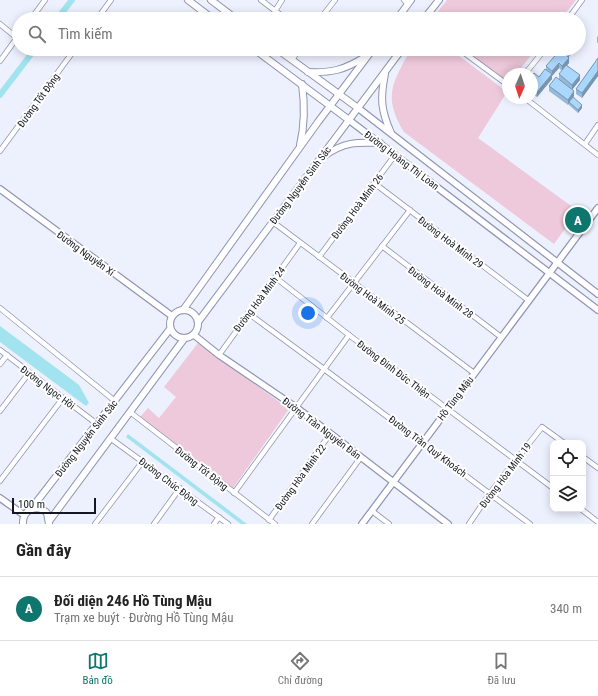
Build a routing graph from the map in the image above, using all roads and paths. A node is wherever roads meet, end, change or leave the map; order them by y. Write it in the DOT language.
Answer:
graph roads {
  1 [pos="45,0"];
  2 [pos="111,0"];
  3 [pos="188,0"];
  4 [pos="211,0"];
  5 [pos="261,0"];
  6 [pos="282,0"];
  7 [pos="335,0"];
  8 [pos="439,0"];
  9 [pos="582,0"];
  10 [pos="408,1"];
  11 [pos="275,10"];
  12 [pos="36,12"];
  13 [pos="102,12"];
  14 [pos="204,12"];
  15 [pos="227,12"];
  16 [pos="277,12"];
  17 [pos="326,12"];
  18 [pos="401,12"];
  19 [pos="430,12"];
  20 [pos="573,12"];
  21 [pos="0,24"];
  22 [pos="12,33"];
  23 [pos="12,45"];
  24 [pos="70,56"];
  25 [pos="264,56"];
  26 [pos="287,56"];
  27 [pos="295,56"];
  28 [pos="364,56"];
  29 [pos="367,56"];
  30 [pos="397,56"];
  31 [pos="469,56"];
  32 [pos="539,56"];
  33 [pos="292,60"];
  34 [pos="0,61"];
  35 [pos="530,68"];
  36 [pos="386,70"];
  37 [pos="307,72"];
  38 [pos="502,81"];
  39 [pos="302,84"];
  40 [pos="339,94"];
  41 [pos="533,104"];
  42 [pos="330,106"];
  43 [pos="358,108"];
  44 [pos="349,120"];
  45 [pos="598,125"];
  46 [pos="390,133"];
  47 [pos="380,143"];
  48 [pos="585,144"];
  49 [pos="0,151"];
  50 [pos="298,151"];
  51 [pos="395,155"];
  52 [pos="598,155"];
  53 [pos="319,160"];
  54 [pos="374,183"];
  55 [pos="0,189"];
  56 [pos="598,208"];
  57 [pos="410,210"];
  58 [pos="273,222"];
  59 [pos="300,243"];
  60 [pos="382,246"];
  61 [pos="319,257"];
  62 [pos="556,263"];
  63 [pos="548,273"];
  64 [pos="276,278"];
  65 [pos="354,283"];
  66 [pos="598,294"];
  67 [pos="528,300"];
  68 [pos="0,308"];
  69 [pos="183,310"];
  70 [pos="598,310"];
  71 [pos="248,313"];
  72 [pos="172,316"];
  73 [pos="327,318"];
  74 [pos="198,322"];
  75 [pos="170,329"];
  76 [pos="194,335"];
  77 [pos="349,335"];
  78 [pos="501,337"];
  79 [pos="184,339"];
  80 [pos="0,350"];
  81 [pos="7,355"];
  82 [pos="219,355"];
  83 [pos="0,364"];
  84 [pos="324,368"];
  85 [pos="29,373"];
  86 [pos="474,373"];
  87 [pos="63,398"];
  88 [pos="115,401"];
  89 [pos="297,408"];
  90 [pos="447,408"];
  91 [pos="0,411"];
  92 [pos="130,412"];
  93 [pos="97,424"];
  94 [pos="330,434"];
  95 [pos="110,438"];
  96 [pos="560,440"];
  97 [pos="422,442"];
  98 [pos="361,457"];
  99 [pos="586,459"];
  100 [pos="516,460"];
  101 [pos="143,461"];
  102 [pos="598,468"];
  103 [pos="0,481"];
  104 [pos="393,482"];
  105 [pos="550,486"];
  106 [pos="180,488"];
  107 [pos="234,493"];
  108 [pos="490,493"];
  109 [pos="0,498"];
  110 [pos="31,509"];
  111 [pos="372,511"];
  112 [pos="585,512"];
  113 [pos="219,517"];
  114 [pos="269,520"];
  115 [pos="22,521"];
  116 [pos="50,522"];
  117 [pos="598,522"];
  118 [pos="95,524"];
  119 [pos="154,524"];
  120 [pos="214,524"];
  121 [pos="228,524"];
  122 [pos="275,524"];
  123 [pos="312,524"];
  124 [pos="362,524"];
  125 [pos="389,524"];
  126 [pos="448,524"];
  127 [pos="469,524"];
  128 [pos="530,524"];
  1 -- 12 [label="street"];
  2 -- 13 [label="street"];
  3 -- 14 [label="main road"];
  4 -- 15 [label="main road"];
  5 -- 11 [label="street"];
  6 -- 11 [label="street"];
  7 -- 17 [label="street"];
  8 -- 19 [label="main road"];
  9 -- 20 [label="street"];
  10 -- 18 [label="main road"];
  11 -- 16 [label="street"];
  21 -- 22 [label="street"];
  23 -- 34 [label="street"];
  24 -- 49 [label="street, Đường Tốt Động"];
  25 -- 39 [label="main road, Đường Hoàng Thị Loan"];
  26 -- 33 [label="main road, Đường Hoàng Thị Loan"];
  27 -- 33 [label="street"];
  28 -- 37 [label="main road"];
  29 -- 40 [label="main road, Đường Nguyễn Sinh Sắc"];
  30 -- 36 [label="main road, Đường Nguyễn Sinh Sắc"];
  31 -- 38 [label="street"];
  32 -- 35 [label="street"];
  33 -- 37 [label="main road, Đường Hoàng Thị Loan"];
  36 -- 43 [label="main road, Đường Nguyễn Sinh Sắc"];
  36 -- 46 [label="main road"];
  37 -- 40 [label="main road, Đường Hoàng Thị Loan"];
  39 -- 42 [label="main road, Đường Hoàng Thị Loan"];
  39 -- 50 [label="main road"];
  40 -- 42 [label="main road, Đường Nguyễn Sinh Sắc"];
  40 -- 43 [label="main road, Đường Hoàng Thị Loan"];
  41 -- 48 [label="street"];
  42 -- 44 [label="main road, Đường Hoàng Thị Loan"];
  42 -- 50 [label="main road, Đường Nguyễn Sinh Sắc"];
  43 -- 44 [label="main road, Đường Nguyễn Sinh Sắc"];
  43 -- 46 [label="street, Đường Hoàng Thị Loan"];
  44 -- 47 [label="street, Đường Hoàng Thị Loan"];
  44 -- 53 [label="main road, Đường Nguyễn Sinh Sắc"];
  45 -- 48 [label="street"];
  46 -- 62 [label="street, Đường Hoàng Thị Loan"];
  47 -- 51 [label="street, Đường Hoàng Thị Loan"];
  47 -- 53 [label="main road"];
  48 -- 52 [label="street"];
  50 -- 69 [label="main road, Đường Nguyễn Sinh Sắc"];
  51 -- 54 [label="street, Đường Hoà Minh 26"];
  51 -- 63 [label="street, Đường Hoàng Thị Loan"];
  53 -- 58 [label="main road, Đường Nguyễn Sinh Sắc"];
  54 -- 57 [label="street, Đường Hoà Minh 29"];
  54 -- 61 [label="street, Đường Hoà Minh 26"];
  55 -- 72 [label="street, Đường Nguyễn Xí"];
  56 -- 62 [label="street, Hồ Tùng Mậu"];
  57 -- 60 [label="street"];
  57 -- 67 [label="street, Đường Hoà Minh 29"];
  58 -- 59 [label="street, Đường Hoà Minh 25"];
  58 -- 74 [label="main road, Đường Nguyễn Sinh Sắc"];
  59 -- 61 [label="street, Đường Hoà Minh 25"];
  59 -- 64 [label="street, Đường Hoà Minh 24"];
  60 -- 65 [label="street"];
  60 -- 78 [label="street, Đường Hoà Minh 28"];
  61 -- 65 [label="street, Đường Hoà Minh 25"];
  62 -- 63 [label="street, Hồ Tùng Mậu"];
  62 -- 66 [label="street, Đường Hoàng Thị Loan"];
  63 -- 67 [label="street, Hồ Tùng Mậu"];
  63 -- 70 [label="street, Đường Hoàng Thị Loan"];
  64 -- 71 [label="street, Đường Hoà Minh 24"];
  64 -- 73 [label="street, Đường Đinh Đức Thiện"];
  65 -- 73 [label="street"];
  65 -- 86 [label="street, Đường Hoà Minh 25"];
  67 -- 78 [label="street, Hồ Tùng Mậu"];
  68 -- 88 [label="street"];
  69 -- 72 [label="main road"];
  69 -- 74 [label="main road"];
  71 -- 82 [label="street, Đường Hoà Minh 24"];
  71 -- 84 [label="street, Đường Trần Quý Khoách"];
  72 -- 75 [label="main road"];
  73 -- 77 [label="street, Đường Đinh Đức Thiện"];
  74 -- 76 [label="main road"];
  75 -- 79 [label="main road"];
  75 -- 88 [label="main road, Đường Nguyễn Sinh Sắc"];
  76 -- 79 [label="main road"];
  76 -- 82 [label="street, Đường Trần Nguyên Đán"];
  77 -- 84 [label="street"];
  77 -- 90 [label="street, Đường Đinh Đức Thiện"];
  78 -- 86 [label="street, Hồ Tùng Mậu"];
  79 -- 92 [label="main road, Đường Nguyễn Sinh Sắc"];
  80 -- 81 [label="street, Đường Ngọc Hồi"];
  81 -- 83 [label="street"];
  81 -- 85 [label="street, Đường Ngọc Hồi"];
  82 -- 89 [label="street, Đường Trần Nguyên Đán"];
  84 -- 89 [label="street"];
  84 -- 97 [label="street, Đường Trần Quý Khoách"];
  85 -- 87 [label="street, Đường Ngọc Hồi"];
  85 -- 91 [label="street"];
  86 -- 90 [label="street, Hồ Tùng Mậu"];
  87 -- 93 [label="street, Đường Ngọc Hồi"];
  87 -- 103 [label="street"];
  88 -- 93 [label="main road, Đường Nguyễn Sinh Sắc"];
  89 -- 94 [label="street, Đường Trần Nguyên Đán"];
  89 -- 107 [label="street"];
  90 -- 97 [label="street, Hồ Tùng Mậu"];
  90 -- 100 [label="street, Đường Đinh Đức Thiện"];
  92 -- 95 [label="main road, Đường Nguyễn Sinh Sắc"];
  92 -- 107 [label="street, Đường Tốt Động"];
  93 -- 110 [label="main road, Đường Nguyễn Sinh Sắc"];
  94 -- 98 [label="street, Đường Trần Nguyên Đán"];
  94 -- 114 [label="street, Đường Hòa Minh 22"];
  95 -- 101 [label="street, Đường Chúc Động"];
  95 -- 116 [label="main road, Đường Nguyễn Sinh Sắc"];
  96 -- 100 [label="street, Đường Hòa Minh 19"];
  97 -- 104 [label="street, Hồ Tùng Mậu"];
  97 -- 108 [label="street, Đường Trần Quý Khoách"];
  98 -- 104 [label="street, Đường Trần Nguyên Đán"];
  98 -- 123 [label="street"];
  99 -- 102 [label="street"];
  100 -- 105 [label="street, Đường Đinh Đức Thiện"];
  100 -- 108 [label="street, Đường Hòa Minh 19"];
  101 -- 106 [label="street, Đường Chúc Động"];
  101 -- 118 [label="street"];
  104 -- 111 [label="street, Hồ Tùng Mậu"];
  104 -- 126 [label="street, Đường Trần Nguyên Đán"];
  106 -- 113 [label="street, Đường Chúc Động"];
  106 -- 119 [label="street"];
  107 -- 114 [label="street, Đường Tốt Động"];
  108 -- 127 [label="street, Đường Hòa Minh 19"];
  108 -- 128 [label="street, Đường Trần Quý Khoách"];
  109 -- 115 [label="street"];
  110 -- 115 [label="main road, Đường Nguyễn Sinh Sắc"];
  110 -- 116 [label="main road"];
  111 -- 124 [label="street, Hồ Tùng Mậu"];
  111 -- 125 [label="street"];
  112 -- 117 [label="street"];
  113 -- 120 [label="street"];
  113 -- 121 [label="street, Đường Chúc Động"];
  114 -- 122 [label="street, Đường Tốt Động"];
}
